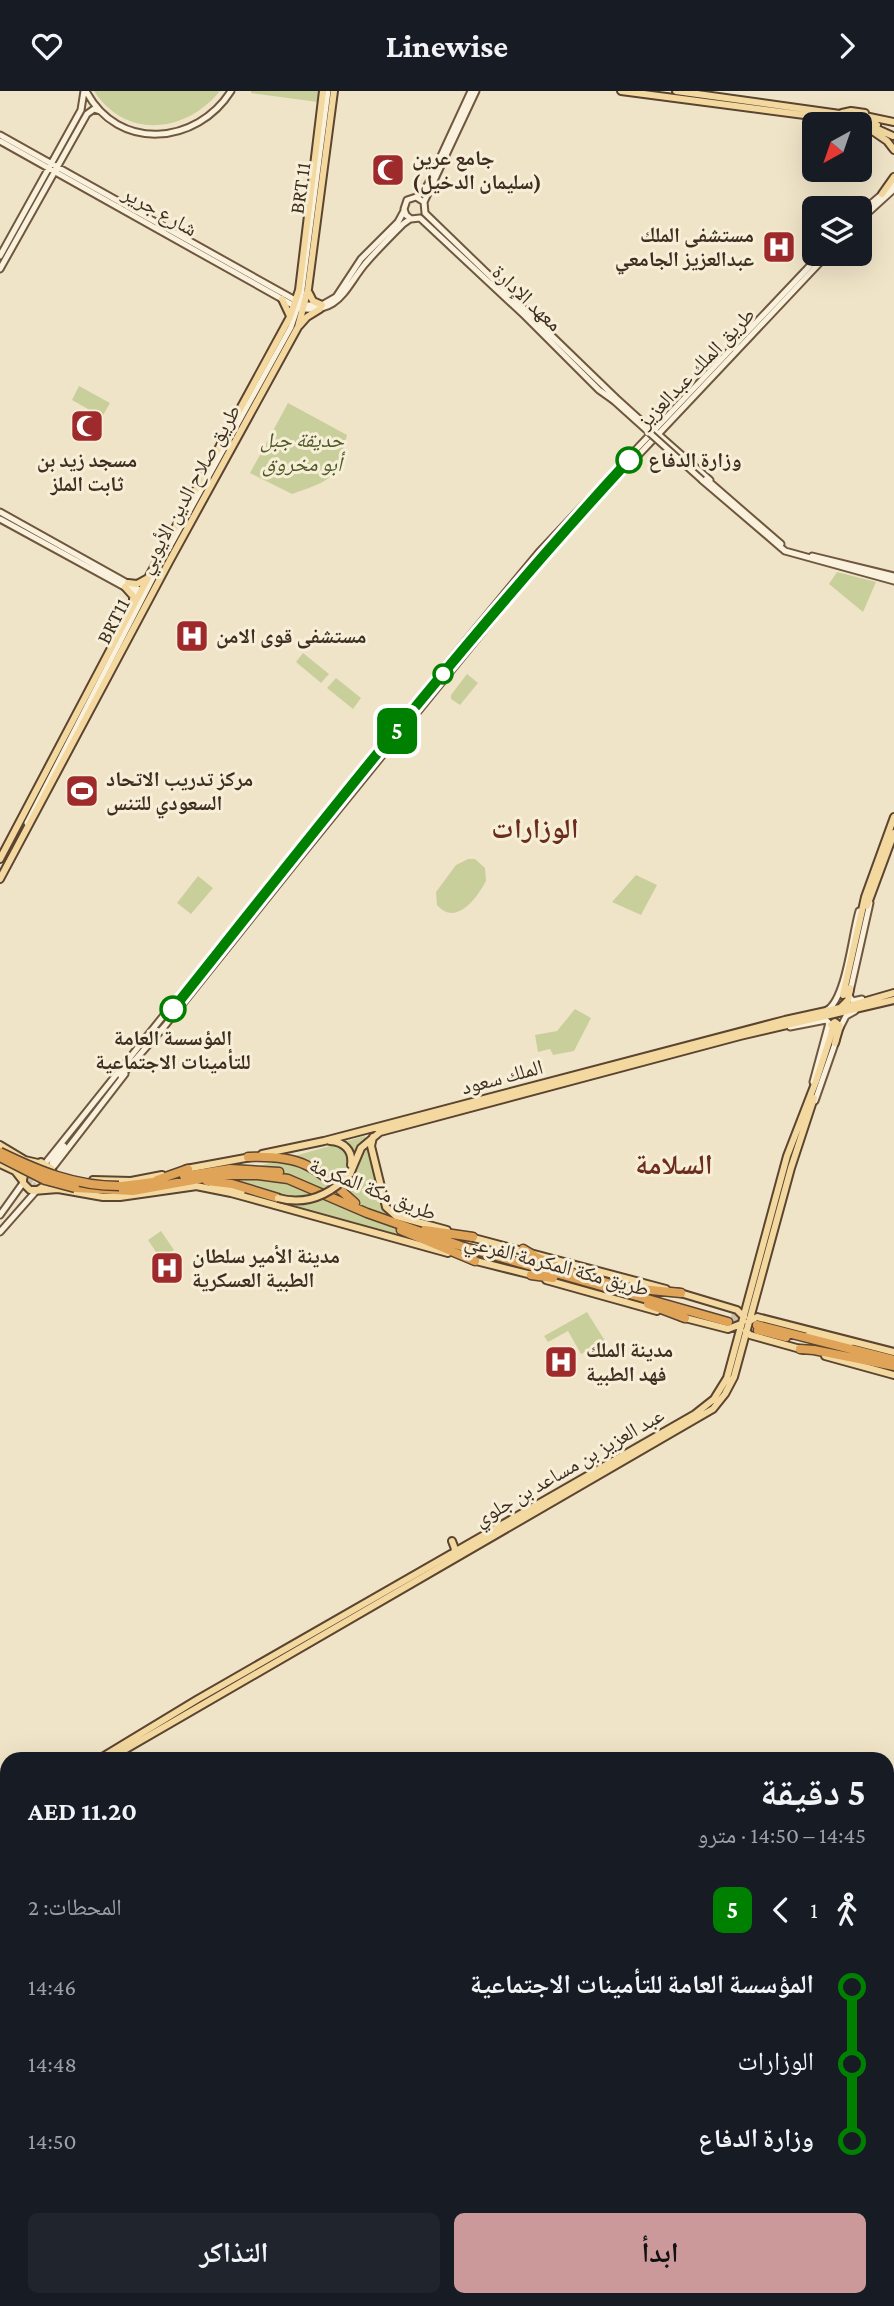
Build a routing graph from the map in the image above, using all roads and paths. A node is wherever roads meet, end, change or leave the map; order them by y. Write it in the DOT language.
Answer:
graph roads {
  1 [pos="85,91"];
  2 [pos="231,91"];
  3 [pos="473,91"];
  4 [pos="621,91"];
  5 [pos="676,91"];
  6 [pos="328,92"];
  7 [pos="100,111"];
  8 [pos="807,112"];
  9 [pos="214,113"];
  10 [pos="789,114"];
  11 [pos="802,115"];
  12 [pos="802,116"];
  13 [pos="872,117"];
  14 [pos="894,120"];
  15 [pos="214,121"];
  16 [pos="872,124"];
  17 [pos="872,132"];
  18 [pos="172,133"];
  19 [pos="151,134"];
  20 [pos="894,134"];
  21 [pos="0,135"];
  22 [pos="0,141"];
  23 [pos="166,141"];
  24 [pos="149,142"];
  25 [pos="894,150"];
  26 [pos="54,166"];
  27 [pos="48,176"];
  28 [pos="894,177"];
  29 [pos="894,184"];
  30 [pos="894,189"];
  31 [pos="882,194"];
  32 [pos="416,197"];
  33 [pos="424,202"];
  34 [pos="872,203"];
  35 [pos="872,209"];
  36 [pos="404,211"];
  37 [pos="423,215"];
  38 [pos="411,219"];
  39 [pos="0,256"];
  40 [pos="810,266"];
  41 [pos="817,266"];
  42 [pos="0,269"];
  43 [pos="304,286"];
  44 [pos="283,297"];
  45 [pos="299,306"];
  46 [pos="321,307"];
  47 [pos="290,317"];
  48 [pos="298,327"];
  49 [pos="753,334"];
  50 [pos="723,357"];
  51 [pos="594,377"];
  52 [pos="599,390"];
  53 [pos="614,399"];
  54 [pos="643,426"];
  55 [pos="653,434"];
  56 [pos="668,442"];
  57 [pos="662,447"];
  58 [pos="721,494"];
  59 [pos="0,512"];
  60 [pos="0,519"];
  61 [pos="148,577"];
  62 [pos="894,579"];
  63 [pos="127,585"];
  64 [pos="145,595"];
  65 [pos="133,607"];
  66 [pos="36,804"];
  67 [pos="894,817"];
  68 [pos="894,833"];
  69 [pos="10,841"];
  70 [pos="17,848"];
  71 [pos="0,859"];
  72 [pos="0,879"];
  73 [pos="873,890"];
  74 [pos="865,897"];
  75 [pos="842,982"];
  76 [pos="850,988"];
  77 [pos="894,993"];
  78 [pos="874,999"];
  79 [pos="894,1000"];
  80 [pos="845,1009"];
  81 [pos="827,1014"];
  82 [pos="780,1028"];
  83 [pos="825,1040"];
  84 [pos="835,1043"];
  85 [pos="133,1057"];
  86 [pos="808,1117"];
  87 [pos="795,1135"];
  88 [pos="373,1137"];
  89 [pos="323,1141"];
  90 [pos="0,1148"];
  91 [pos="248,1157"];
  92 [pos="0,1161"];
  93 [pos="14,1162"];
  94 [pos="47,1165"];
  95 [pos="188,1169"];
  96 [pos="350,1174"];
  97 [pos="76,1178"];
  98 [pos="144,1184"];
  99 [pos="192,1184"];
  100 [pos="29,1188"];
  101 [pos="83,1194"];
  102 [pos="278,1198"];
  103 [pos="352,1204"];
  104 [pos="0,1217"];
  105 [pos="416,1228"];
  106 [pos="0,1229"];
  107 [pos="473,1237"];
  108 [pos="523,1249"];
  109 [pos="475,1261"];
  110 [pos="758,1265"];
  111 [pos="531,1275"];
  112 [pos="578,1275"];
  113 [pos="590,1284"];
  114 [pos="630,1289"];
  115 [pos="616,1291"];
  116 [pos="681,1293"];
  117 [pos="755,1297"];
  118 [pos="711,1303"];
  119 [pos="685,1318"];
  120 [pos="697,1321"];
  121 [pos="748,1324"];
  122 [pos="785,1324"];
  123 [pos="804,1331"];
  124 [pos="766,1339"];
  125 [pos="736,1345"];
  126 [pos="800,1349"];
  127 [pos="894,1352"];
  128 [pos="739,1357"];
  129 [pos="880,1357"];
  130 [pos="893,1364"];
  131 [pos="894,1375"];
  132 [pos="467,1546"];
  133 [pos="453,1555"];
  134 [pos="333,1627"];
  135 [pos="239,1680"];
  136 [pos="111,1752"];
  137 [pos="121,1752"];
  1 -- 7 [label="main road"];
  1 -- 26 [label="main road"];
  2 -- 9 [label="main road"];
  3 -- 32 [label="main road"];
  3 -- 33 [label="main road"];
  4 -- 10 [label="main road"];
  5 -- 8 [label="main road"];
  6 -- 43 [label="main road, طريق صلاح الدين الأيوبي"];
  6 -- 43 [label="main road, طريق صلاح الدين الأيوبي"];
  7 -- 19 [label="main road"];
  7 -- 26 [label="main road"];
  9 -- 15 [label="main road"];
  9 -- 18 [label="main road"];
  10 -- 11 [label="main road"];
  10 -- 12 [label="main road"];
  13 -- 14 [label="main road"];
  16 -- 20 [label="main road"];
  17 -- 25 [label="main road"];
  18 -- 19 [label="main road"];
  18 -- 23 [label="main road"];
  19 -- 24 [label="main road"];
  21 -- 26 [label="main road, شارع جرير"];
  22 -- 26 [label="main road, شارع جرير"];
  26 -- 27 [label="main road"];
  26 -- 44 [label="main road, شارع جرير"];
  27 -- 39 [label="main road"];
  27 -- 42 [label="main road"];
  28 -- 31 [label="main road"];
  29 -- 31 [label="main road"];
  30 -- 35 [label="main road"];
  31 -- 34 [label="main road"];
  32 -- 33 [label="main road"];
  32 -- 36 [label="main road"];
  33 -- 37 [label="main road"];
  36 -- 38 [label="main road"];
  36 -- 46 [label="main road"];
  37 -- 38 [label="main road"];
  37 -- 51 [label="main road, معهد الإدارة"];
  37 -- 52 [label="main road, معهد الإدارة"];
  38 -- 46 [label="main road"];
  40 -- 50 [label="main road, طريق الملك عبدالعزيز"];
  41 -- 49 [label="main road, طريق الملك عبدالعزيز"];
  43 -- 44 [label="main road"];
  43 -- 45 [label="main road, طريق صلاح الدين الأيوبي"];
  43 -- 46 [label="main road"];
  44 -- 45 [label="main road, شارع جرير"];
  44 -- 47 [label="main road"];
  45 -- 46 [label="main road"];
  45 -- 47 [label="main road, طريق صلاح الدين الأيوبي"];
  45 -- 48 [label="main road, طريق صلاح الدين الأيوبي"];
  45 -- 64 [label="main road, BRT11"];
  46 -- 48 [label="main road"];
  47 -- 61 [label="main road, طريق صلاح الدين الأيوبي"];
  48 -- 64 [label="main road, طريق صلاح الدين الأيوبي"];
  49 -- 50 [label="main road"];
  49 -- 55 [label="main road, طريق الملك عبدالعزيز"];
  50 -- 55 [label="main road, طريق الملك عبدالعزيز"];
  51 -- 53 [label="main road, معهد الإدارة"];
  51 -- 54 [label="main road"];
  52 -- 53 [label="main road, معهد الإدارة"];
  52 -- 54 [label="main road"];
  53 -- 58 [label="main road, bridge"];
  54 -- 55 [label="main road"];
  55 -- 56 [label="main road"];
  55 -- 57 [label="main road"];
  55 -- 85 [label="main road, طريق الملك عبدالعزيز"];
  56 -- 57 [label="main road"];
  56 -- 58 [label="main road"];
  57 -- 58 [label="main road"];
  58 -- 62 [label="main road"];
  59 -- 63 [label="main road"];
  60 -- 63 [label="main road"];
  61 -- 63 [label="main road"];
  61 -- 64 [label="main road, طريق صلاح الدين الأيوبي"];
  63 -- 64 [label="main road"];
  63 -- 65 [label="main road"];
  64 -- 65 [label="main road, طريق صلاح الدين الأيوبي"];
  64 -- 66 [label="main road, BRT11"];
  64 -- 70 [label="main road, طريق صلاح الدين الأيوبي"];
  65 -- 69 [label="main road, طريق صلاح الدين الأيوبي"];
  66 -- 69 [label="main road, BRT11"];
  66 -- 70 [label="main road, BRT11"];
  67 -- 74 [label="main road"];
  68 -- 73 [label="main road"];
  69 -- 71 [label="main road, طريق صلاح الدين الأيوبي"];
  70 -- 72 [label="main road, طريق صلاح الدين الأيوبي"];
  73 -- 74 [label="main road"];
  73 -- 76 [label="main road"];
  74 -- 75 [label="main road"];
  75 -- 76 [label="main road"];
  75 -- 80 [label="main road"];
  75 -- 81 [label="main road"];
  76 -- 78 [label="main road"];
  76 -- 80 [label="main road"];
  77 -- 78 [label="main road"];
  78 -- 80 [label="main road"];
  79 -- 80 [label="main road"];
  80 -- 81 [label="main road"];
  80 -- 83 [label="main road"];
  80 -- 84 [label="main road"];
  81 -- 82 [label="main road, الملك سعود"];
  81 -- 89 [label="main road, الملك سعود"];
  82 -- 83 [label="main road"];
  82 -- 88 [label="main road, الملك سعود"];
  83 -- 84 [label="main road"];
  83 -- 87 [label="main road"];
  84 -- 86 [label="main road"];
  85 -- 94 [label="main road"];
  85 -- 94 [label="main road"];
  86 -- 87 [label="main road, عبد العزيز بن مساعد بن جلوي"];
  86 -- 117 [label="main road, عبد العزيز بن مساعد بن جلوي"];
  87 -- 110 [label="main road, عبد العزيز بن مساعد بن جلوي"];
  88 -- 96 [label="main road"];
  88 -- 107 [label="main road, طريق مكة المكرمة الفرعي"];
  89 -- 91 [label="main road, الملك سعود"];
  89 -- 96 [label="main road"];
  90 -- 93 [label="highway, طريق مكة المكرمة, bridge"];
  90 -- 94 [label="main road"];
  91 -- 95 [label="main road, الملك سعود"];
  91 -- 103 [label="highway"];
  92 -- 93 [label="highway, طريق مكة المكرمة, bridge"];
  92 -- 100 [label="main road"];
  93 -- 98 [label="highway, طريق مكة المكرمة, bridge"];
  93 -- 99 [label="highway, طريق مكة المكرمة, bridge"];
  94 -- 97 [label="main road"];
  94 -- 100 [label="main road"];
  94 -- 100 [label="main road"];
  95 -- 97 [label="main road"];
  95 -- 98 [label="highway"];
  96 -- 102 [label="main road, bridge"];
  97 -- 101 [label="main road"];
  98 -- 103 [label="highway, طريق مكة المكرمة"];
  99 -- 101 [label="main road, طريق مكة المكرمة الفرعي"];
  99 -- 102 [label="highway"];
  99 -- 103 [label="highway, طريق مكة المكرمة"];
  99 -- 109 [label="main road, طريق مكة المكرمة الفرعي"];
  100 -- 101 [label="main road, طريق مكة المكرمة الفرعي"];
  100 -- 104 [label="main road"];
  100 -- 106 [label="main road"];
  103 -- 105 [label="highway, طريق مكة المكرمة"];
  103 -- 109 [label="highway"];
  103 -- 113 [label="highway, طريق مكة المكرمة"];
  105 -- 107 [label="highway"];
  105 -- 112 [label="highway, طريق مكة المكرمة"];
  107 -- 108 [label="main road, طريق مكة المكرمة الفرعي"];
  108 -- 112 [label="highway"];
  108 -- 116 [label="main road, طريق مكة المكرمة الفرعي"];
  109 -- 111 [label="main road, طريق مكة المكرمة الفرعي"];
  110 -- 118 [label="main road"];
  110 -- 121 [label="main road, عبد العزيز بن مساعد بن جلوي"];
  111 -- 113 [label="highway"];
  111 -- 119 [label="main road, طريق مكة المكرمة الفرعي"];
  112 -- 114 [label="highway, طريق مكة المكرمة"];
  113 -- 115 [label="highway, طريق مكة المكرمة"];
  114 -- 115 [label="highway, طريق مكة المكرمة"];
  114 -- 116 [label="highway"];
  115 -- 119 [label="highway"];
  116 -- 118 [label="main road, طريق مكة المكرمة الفرعي"];
  117 -- 121 [label="main road, عبد العزيز بن مساعد بن جلوي"];
  117 -- 122 [label="main road"];
  118 -- 120 [label="main road"];
  118 -- 121 [label="main road, طريق مكة المكرمة الفرعي"];
  119 -- 120 [label="main road, طريق مكة المكرمة الفرعي"];
  120 -- 121 [label="main road, طريق مكة المكرمة الفرعي"];
  120 -- 125 [label="main road"];
  121 -- 122 [label="main road, طريق مكة المكرمة الفرعي"];
  121 -- 124 [label="main road, طريق مكة المكرمة الفرعي"];
  121 -- 125 [label="main road, عبد العزيز بن مساعد بن جلوي"];
  121 -- 128 [label="main road"];
  121 -- 129 [label="highway"];
  121 -- 130 [label="highway"];
  122 -- 123 [label="main road"];
  122 -- 127 [label="main road, طريق مكة المكرمة الفرعي"];
  123 -- 124 [label="main road"];
  123 -- 129 [label="main road"];
  124 -- 126 [label="main road, طريق مكة المكرمة الفرعي"];
  124 -- 128 [label="main road"];
  125 -- 132 [label="main road, عبد العزيز بن مساعد بن جلوي"];
  126 -- 130 [label="highway"];
  126 -- 131 [label="main road, طريق مكة المكرمة الفرعي"];
  128 -- 134 [label="main road, عبد العزيز بن مساعد بن جلوي"];
  129 -- 130 [label="highway"];
  132 -- 133 [label="main road, عبد العزيز بن مساعد بن جلوي"];
  132 -- 133 [label="main road"];
  133 -- 134 [label="main road, عبد العزيز بن مساعد بن جلوي"];
  134 -- 135 [label="main road, عبد العزيز بن مساعد بن جلوي"];
  135 -- 136 [label="main road, عبد العزيز بن مساعد بن جلوي"];
  135 -- 137 [label="main road, عبد العزيز بن مساعد بن جلوي"];
}
